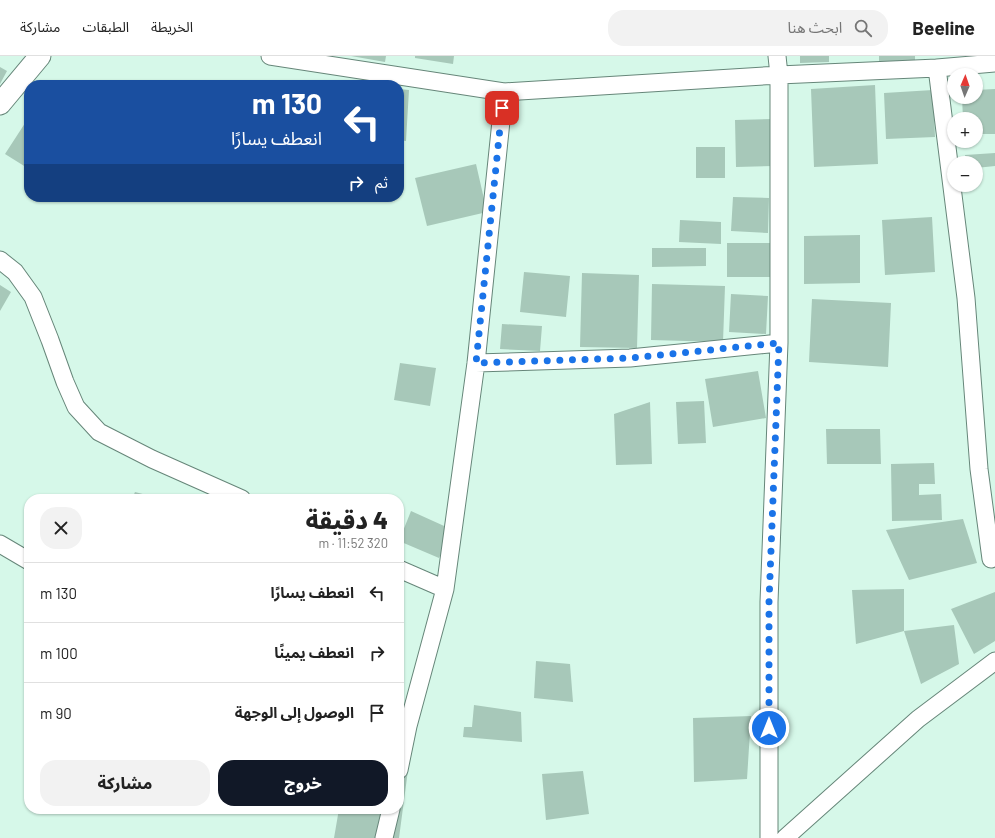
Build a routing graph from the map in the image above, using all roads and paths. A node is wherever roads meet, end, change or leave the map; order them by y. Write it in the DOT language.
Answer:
graph roads {
  1 [pos="40,56"];
  2 [pos="270,56"];
  3 [pos="778,56"];
  4 [pos="995,63"];
  5 [pos="946,64"];
  6 [pos="779,75"];
  7 [pos="504,92"];
  8 [pos="0,104"];
  9 [pos="0,260"];
  10 [pos="779,343"];
  11 [pos="476,363"];
  12 [pos="231,494"];
  13 [pos="0,544"];
  14 [pos="24,559"];
  15 [pos="991,559"];
  16 [pos="404,571"];
  17 [pos="445,589"];
  18 [pos="995,661"];
  19 [pos="404,746"];
  20 [pos="390,814"];
  21 [pos="384,838"];
  22 [pos="769,838"];
  23 [pos="785,838"];
  1 -- 8 [label="street"];
  2 -- 7 [label="street"];
  3 -- 6 [label="street"];
  4 -- 5 [label="street"];
  5 -- 6 [label="street"];
  5 -- 15 [label="street"];
  6 -- 7 [label="street"];
  6 -- 10 [label="street"];
  7 -- 11 [label="street"];
  9 -- 12 [label="street"];
  10 -- 11 [label="street"];
  10 -- 22 [label="street"];
  11 -- 17 [label="street"];
  13 -- 14 [label="street"];
  16 -- 17 [label="street"];
  17 -- 19 [label="street"];
  18 -- 23 [label="street"];
  20 -- 21 [label="street"];
}
